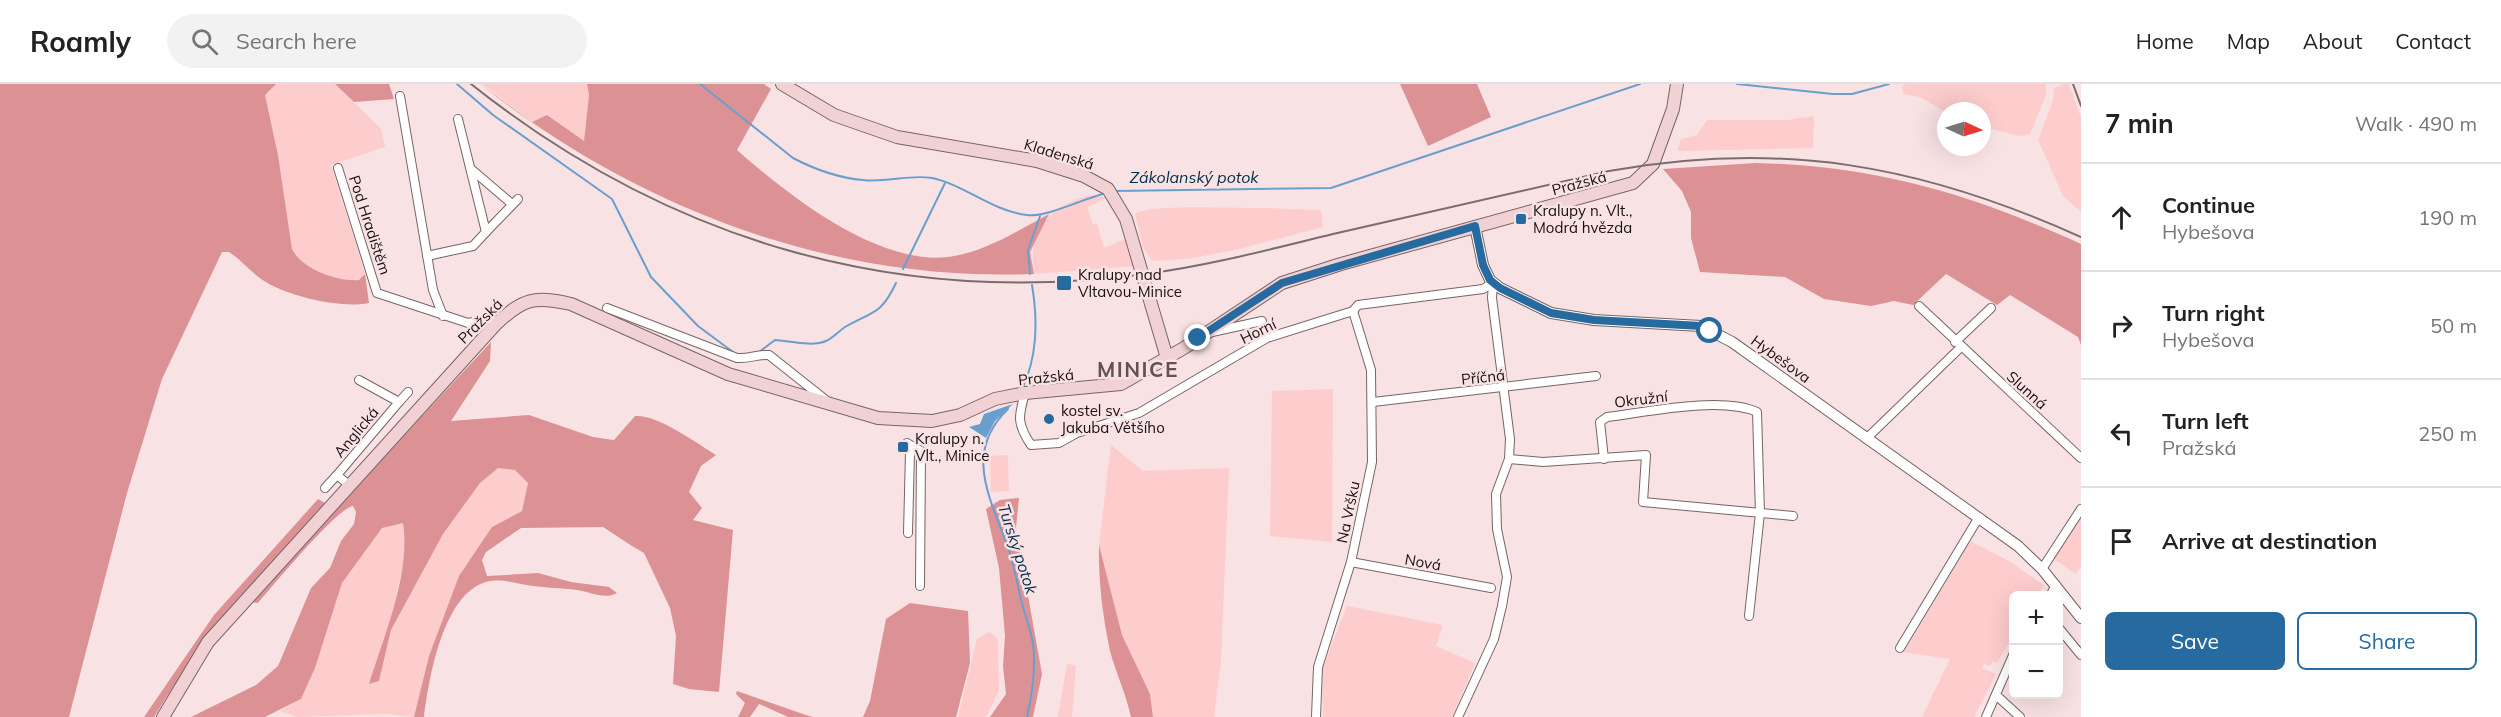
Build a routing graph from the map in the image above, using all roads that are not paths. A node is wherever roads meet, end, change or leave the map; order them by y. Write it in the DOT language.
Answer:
graph roads {
  1 [pos="782,84"];
  2 [pos="1677,86"];
  3 [pos="400,96"];
  4 [pos="458,119"];
  5 [pos="338,168"];
  6 [pos="470,169"];
  7 [pos="1475,226"];
  8 [pos="486,232"];
  9 [pos="427,256"];
  10 [pos="1493,283"];
  11 [pos="1919,306"];
  12 [pos="607,308"];
  13 [pos="1991,308"];
  14 [pos="1353,311"];
  15 [pos="443,316"];
  16 [pos="1262,321"];
  17 [pos="493,322"];
  18 [pos="1206,333"];
  19 [pos="1958,345"];
  20 [pos="1167,358"];
  21 [pos="1596,376"];
  22 [pos="360,380"];
  23 [pos="1505,388"];
  24 [pos="408,392"];
  25 [pos="1025,393"];
  26 [pos="399,402"];
  27 [pos="1373,402"];
  28 [pos="832,406"];
  29 [pos="1866,439"];
  30 [pos="2081,458"];
  31 [pos="1509,459"];
  32 [pos="1604,459"];
  33 [pos="337,475"];
  34 [pos="350,485"];
  35 [pos="326,488"];
  36 [pos="2081,509"];
  37 [pos="1760,513"];
  38 [pos="1793,516"];
  39 [pos="1979,518"];
  40 [pos="908,533"];
  41 [pos="1351,562"];
  42 [pos="2042,569"];
  43 [pos="2056,585"];
  44 [pos="920,586"];
  45 [pos="1491,588"];
  46 [pos="2053,591"];
  47 [pos="1749,616"];
  48 [pos="2081,618"];
  49 [pos="2063,633"];
  50 [pos="1900,648"];
  51 [pos="2081,655"];
  52 [pos="2009,663"];
  53 [pos="1996,695"];
  54 [pos="163,717"];
  55 [pos="1316,717"];
  56 [pos="1458,717"];
  57 [pos="1986,717"];
  58 [pos="2020,717"];
  1 -- 20 [label="main road, Kladenská"];
  2 -- 7 [label="main road, Pražská"];
  3 -- 9 [label="street"];
  4 -- 6 [label="street"];
  5 -- 15 [label="street, Pod Hradištěm"];
  6 -- 8 [label="street"];
  6 -- 8 [label="street"];
  7 -- 10 [label="street"];
  7 -- 18 [label="main road, Pražská"];
  8 -- 9 [label="street"];
  9 -- 15 [label="street"];
  10 -- 14 [label="street, Horní"];
  10 -- 23 [label="street"];
  10 -- 29 [label="street, Hybešova"];
  11 -- 19 [label="street, Slunná"];
  12 -- 28 [label="street, Pražská"];
  13 -- 19 [label="street"];
  14 -- 25 [label="street, Horní"];
  14 -- 27 [label="street, Na Vršku"];
  15 -- 17 [label="street, Pod Hradištěm"];
  16 -- 18 [label="street"];
  17 -- 28 [label="main road, Pražská"];
  17 -- 34 [label="main road, Pražská"];
  18 -- 20 [label="main road, Pražská"];
  19 -- 29 [label="street"];
  19 -- 30 [label="street, Slunná"];
  20 -- 25 [label="main road, Pražská"];
  21 -- 23 [label="street, Příčná"];
  22 -- 26 [label="street, Anglická"];
  23 -- 27 [label="street, Příčná"];
  23 -- 31 [label="street"];
  24 -- 26 [label="street"];
  25 -- 28 [label="main road, Pražská"];
  26 -- 33 [label="street, Anglická"];
  27 -- 41 [label="street, Na Vršku"];
  29 -- 39 [label="street, Hybešova"];
  31 -- 32 [label="street"];
  31 -- 56 [label="street"];
  32 -- 37 [label="street"];
  32 -- 37 [label="street, Okružní"];
  33 -- 34 [label="street, Anglická"];
  33 -- 35 [label="street"];
  34 -- 54 [label="main road, Pražská"];
  36 -- 42 [label="street"];
  37 -- 38 [label="street"];
  37 -- 47 [label="street, Okružní"];
  39 -- 42 [label="street, Hybešova"];
  39 -- 50 [label="street"];
  40 -- 44 [label="street"];
  41 -- 45 [label="street, Nová"];
  41 -- 55 [label="street, Na Vršku"];
  42 -- 43 [label="street, Hybešova"];
  43 -- 46 [label="street"];
  43 -- 48 [label="street, Hybešova"];
  49 -- 51 [label="street"];
  52 -- 53 [label="street"];
  53 -- 57 [label="street"];
  53 -- 58 [label="street"];
}
